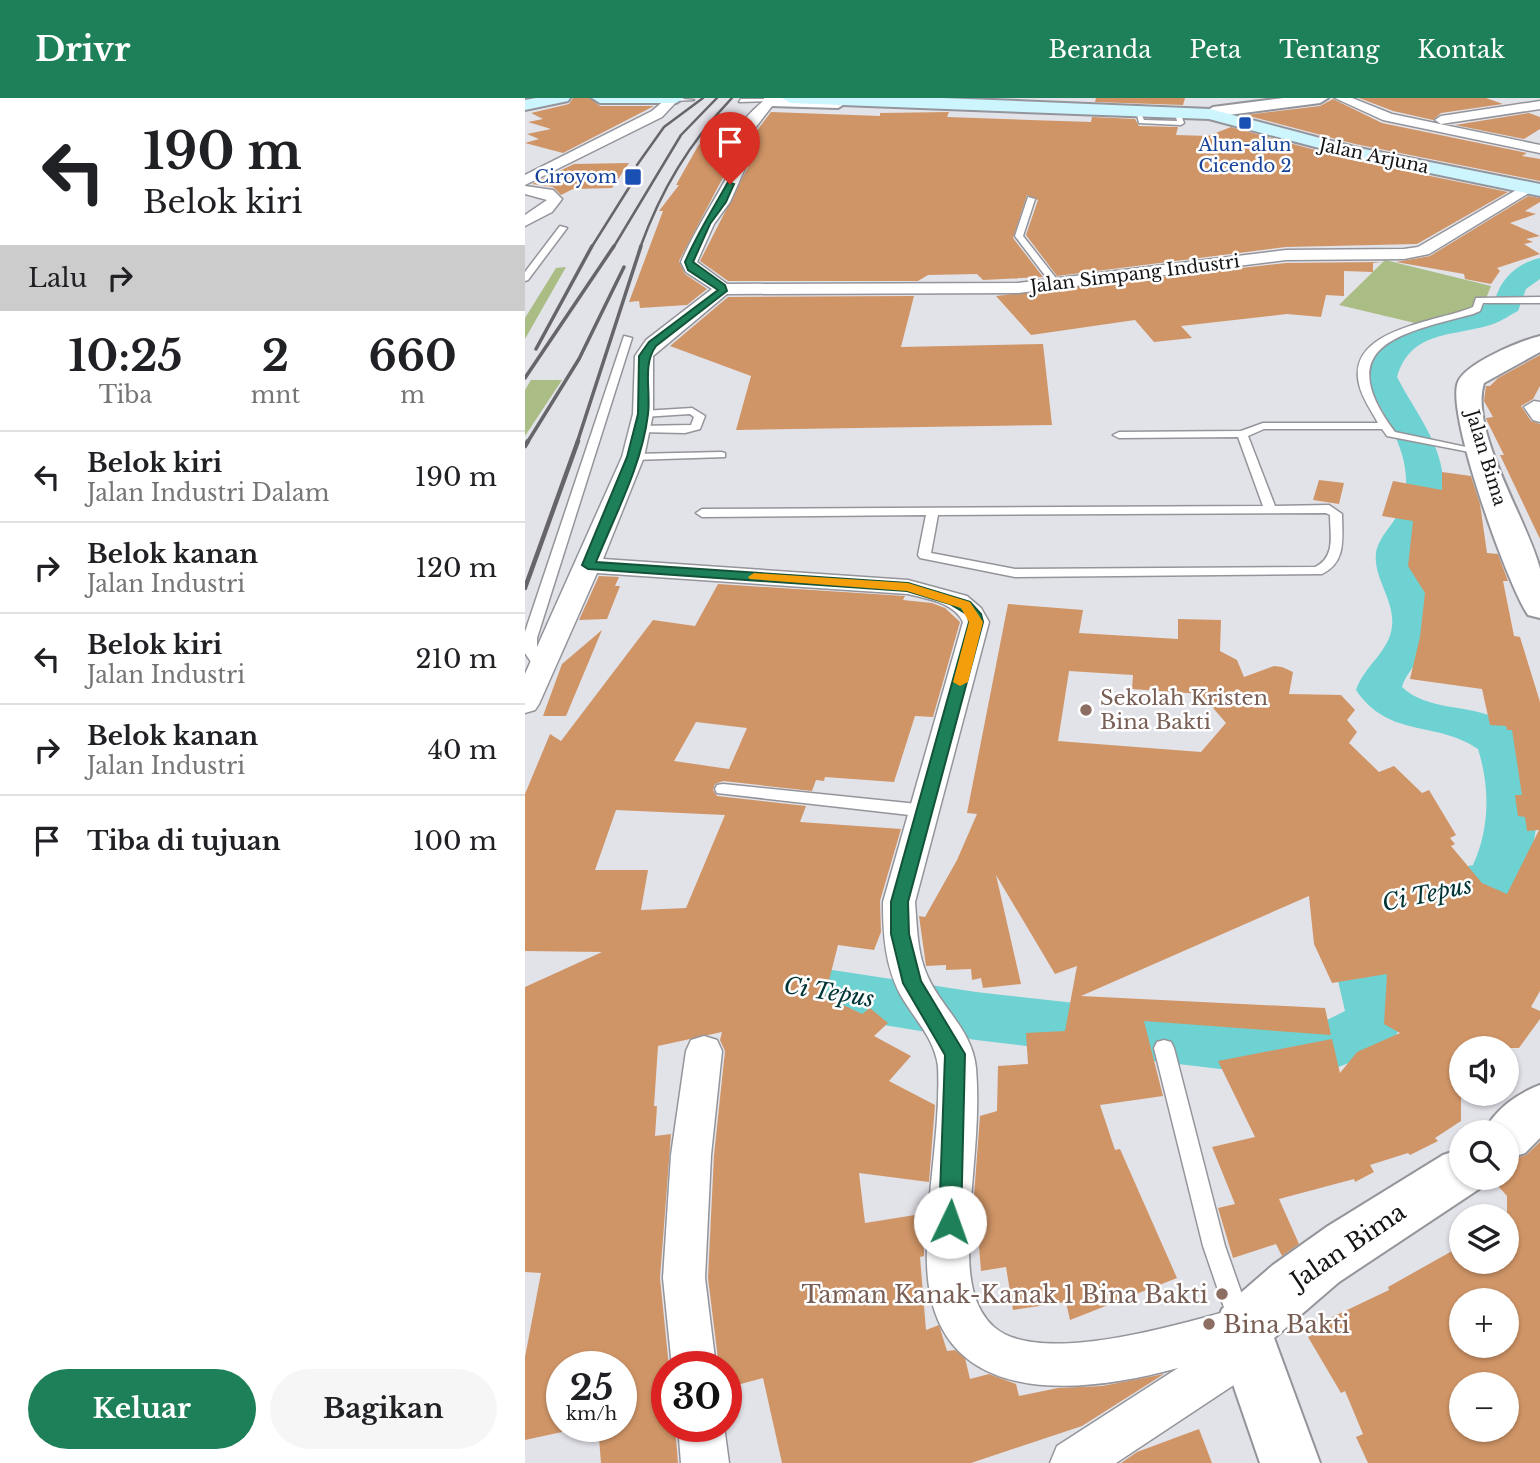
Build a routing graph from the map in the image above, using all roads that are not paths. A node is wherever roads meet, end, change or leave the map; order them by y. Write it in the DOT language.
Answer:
graph roads {
  1 [pos="562,98"];
  2 [pos="600,98"];
  3 [pos="790,98"];
  4 [pos="869,98"];
  5 [pos="1321,98"];
  6 [pos="1341,98"];
  7 [pos="680,99"];
  8 [pos="771,99"];
  9 [pos="741,100"];
  10 [pos="1014,100"];
  11 [pos="528,102"];
  12 [pos="1540,105"];
  13 [pos="1518,108"];
  14 [pos="1113,109"];
  15 [pos="1198,110"];
  16 [pos="1540,113"];
  17 [pos="1473,116"];
  18 [pos="1420,123"];
  19 [pos="1513,124"];
  20 [pos="1540,149"];
  21 [pos="525,181"];
  22 [pos="1535,189"];
  23 [pos="525,190"];
  24 [pos="1031,199"];
  25 [pos="525,221"];
  26 [pos="563,228"];
  27 [pos="525,278"];
  28 [pos="1056,284"];
  29 [pos="723,289"];
  30 [pos="1540,300"];
  31 [pos="627,338"];
  32 [pos="1540,343"];
  33 [pos="1385,426"];
  34 [pos="1242,434"];
  35 [pos="1119,435"];
  36 [pos="1481,453"];
  37 [pos="721,455"];
  38 [pos="632,457"];
  39 [pos="1269,508"];
  40 [pos="933,510"];
  41 [pos="702,513"];
  42 [pos="588,565"];
  43 [pos="1537,592"];
  44 [pos="542,668"];
  45 [pos="525,704"];
  46 [pos="723,789"];
  47 [pos="927,811"];
  48 [pos="1164,1048"];
  49 [pos="704,1051"];
  50 [pos="1540,1106"];
  51 [pos="1519,1126"];
  52 [pos="1449,1179"];
  53 [pos="1245,1339"];
  54 [pos="692,1351"];
  55 [pos="703,1442"];
  56 [pos="705,1463"];
  57 [pos="1074,1463"];
  58 [pos="1290,1463"];
  1 -- 11 [label="main road"];
  2 -- 7 [label="main road"];
  3 -- 14 [label="main road"];
  4 -- 10 [label="street, Jalan Arjuna"];
  5 -- 15 [label="street"];
  6 -- 18 [label="street"];
  7 -- 21 [label="street"];
  8 -- 9 [label="lane"];
  8 -- 14 [label="street, Jalan Arjuna"];
  8 -- 29 [label="street"];
  10 -- 14 [label="street, Jalan Arjuna"];
  12 -- 13 [label="street"];
  13 -- 16 [label="street"];
  13 -- 17 [label="street"];
  14 -- 15 [label="main road, Jalan Arjuna"];
  14 -- 15 [label="main road, Jalan Arjuna"];
  15 -- 22 [label="main road, Jalan Arjuna"];
  17 -- 18 [label="street"];
  17 -- 19 [label="street"];
  18 -- 20 [label="street"];
  22 -- 28 [label="street, Jalan Simpang Industri"];
  23 -- 25 [label="street"];
  24 -- 28 [label="lane"];
  26 -- 27 [label="lane"];
  28 -- 29 [label="street, Jalan Simpang Industri"];
  29 -- 38 [label="street"];
  30 -- 33 [label="lane"];
  31 -- 44 [label="lane"];
  32 -- 36 [label="street, Jalan Bima"];
  33 -- 34 [label="lane"];
  33 -- 36 [label="lane"];
  34 -- 35 [label="lane"];
  34 -- 39 [label="lane"];
  36 -- 43 [label="street, Jalan Bima"];
  37 -- 38 [label="lane"];
  38 -- 42 [label="street"];
  39 -- 40 [label="lane"];
  39 -- 40 [label="lane"];
  40 -- 41 [label="lane"];
  42 -- 44 [label="street"];
  42 -- 47 [label="street"];
  44 -- 45 [label="street"];
  46 -- 47 [label="lane"];
  47 -- 53 [label="street"];
  48 -- 53 [label="lane"];
  49 -- 54 [label="street"];
  50 -- 51 [label="street"];
  52 -- 53 [label="street, Jalan Bima"];
  53 -- 57 [label="street, Jalan Bima"];
  53 -- 58 [label="street"];
  55 -- 56 [label="street"];
}
